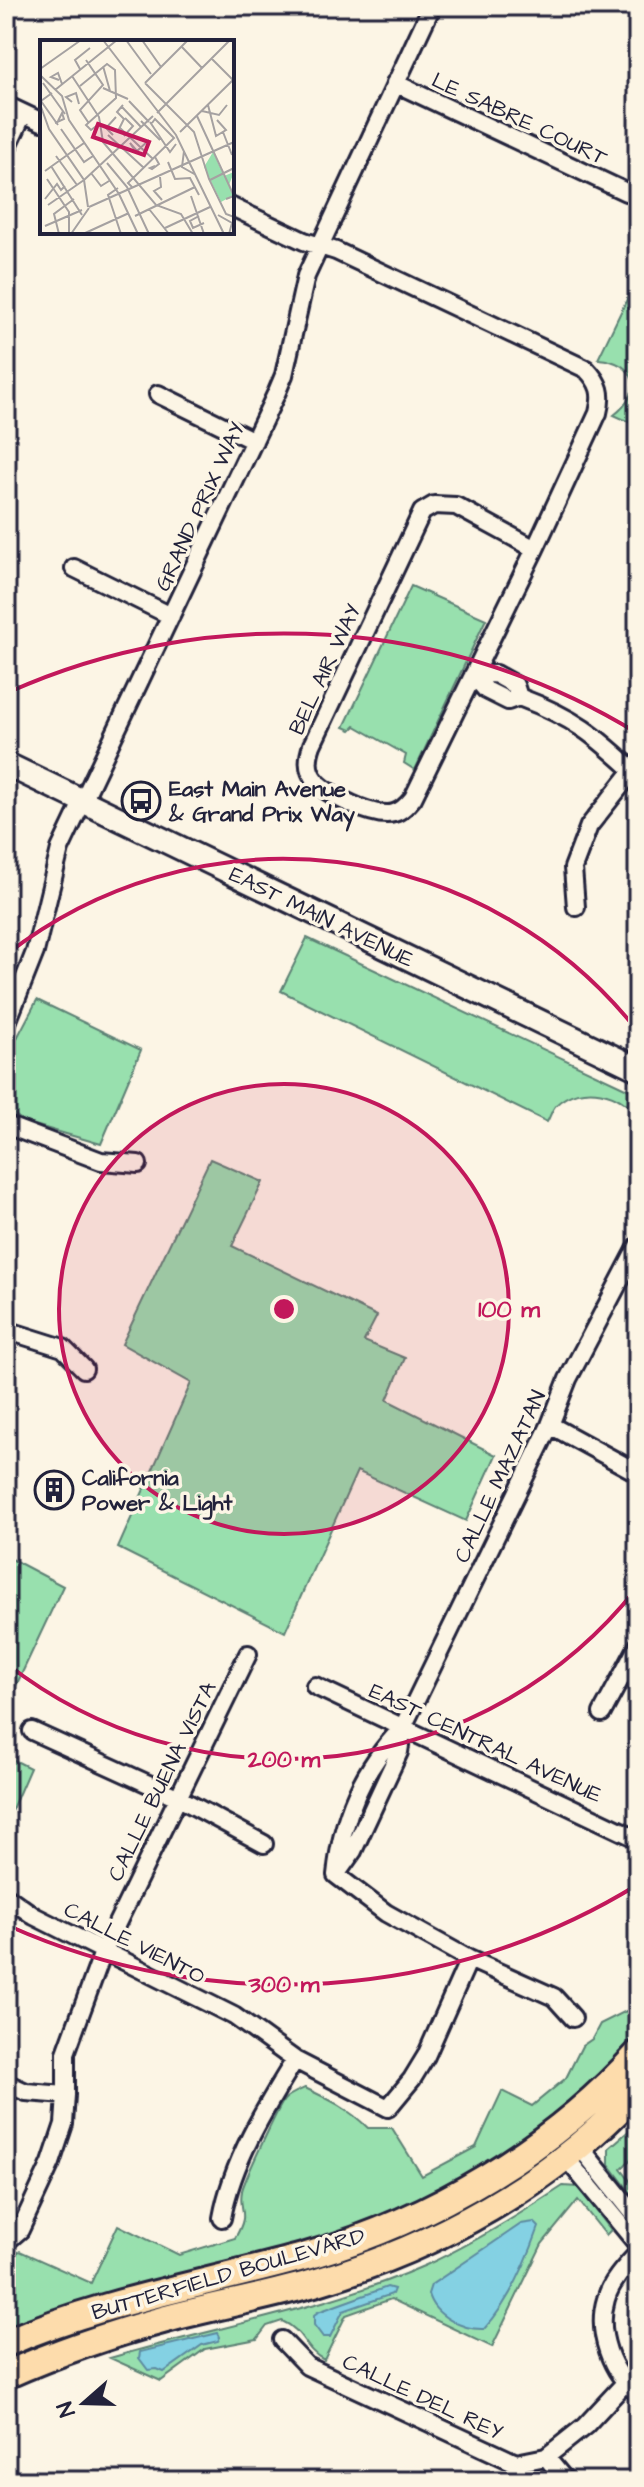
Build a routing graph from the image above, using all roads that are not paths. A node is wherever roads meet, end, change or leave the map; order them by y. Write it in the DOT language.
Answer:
graph roads {
  1 [pos="432,6"];
  2 [pos="395,83"];
  3 [pos="6,105"];
  4 [pos="23,114"];
  5 [pos="40,121"];
  6 [pos="6,150"];
  7 [pos="626,192"];
  8 [pos="234,208"];
  9 [pos="318,246"];
  10 [pos="158,394"];
  11 [pos="254,441"];
  12 [pos="535,549"];
  13 [pos="74,568"];
  14 [pos="171,616"];
  15 [pos="473,675"];
  16 [pos="6,764"];
  17 [pos="636,770"];
  18 [pos="84,802"];
  19 [pos="576,907"];
  20 [pos="6,1025"];
  21 [pos="638,1069"];
  22 [pos="6,1125"];
  23 [pos="138,1164"];
  24 [pos="638,1246"];
  25 [pos="6,1330"];
  26 [pos="84,1369"];
  27 [pos="550,1425"];
  28 [pos="638,1473"];
  29 [pos="638,1646"];
  30 [pos="248,1654"];
  31 [pos="315,1686"];
  32 [pos="602,1713"];
  33 [pos="403,1727"];
  34 [pos="32,1731"];
  35 [pos="177,1797"];
  36 [pos="638,1839"];
  37 [pos="264,1844"];
  38 [pos="6,1896"];
  39 [pos="103,1952"];
  40 [pos="469,1959"];
  41 [pos="573,2018"];
  42 [pos="638,2054"];
  43 [pos="295,2060"];
  44 [pos="6,2083"];
  45 [pos="638,2090"];
  46 [pos="66,2095"];
  47 [pos="573,2152"];
  48 [pos="222,2218"];
  49 [pos="638,2219"];
  50 [pos="6,2242"];
  51 [pos="638,2245"];
  52 [pos="638,2253"];
  53 [pos="282,2340"];
  54 [pos="6,2343"];
  55 [pos="6,2375"];
  56 [pos="631,2388"];
  57 [pos="546,2457"];
  58 [pos="566,2481"];
  1 -- 2 [label="street, GRAND PRIX WAY"];
  2 -- 7 [label="street, LE SABRE COURT"];
  2 -- 9 [label="street, GRAND PRIX WAY"];
  3 -- 4 [label="street"];
  4 -- 5 [label="street"];
  4 -- 6 [label="street"];
  8 -- 9 [label="street, BEL AIR WAY"];
  9 -- 11 [label="street, GRAND PRIX WAY"];
  9 -- 12 [label="street, BEL AIR WAY"];
  10 -- 11 [label="street"];
  11 -- 14 [label="street, GRAND PRIX WAY"];
  12 -- 15 [label="street, BEL AIR WAY"];
  12 -- 15 [label="street, BEL AIR WAY"];
  13 -- 14 [label="street"];
  14 -- 18 [label="street, GRAND PRIX WAY"];
  15 -- 17 [label="street"];
  16 -- 18 [label="main road, EAST MAIN AVENUE"];
  17 -- 19 [label="street"];
  18 -- 20 [label="street, GRAND PRIX WAY"];
  18 -- 21 [label="main road, EAST MAIN AVENUE"];
  22 -- 23 [label="street"];
  24 -- 27 [label="street, CALLE MAZATAN"];
  25 -- 26 [label="street"];
  27 -- 28 [label="street"];
  27 -- 33 [label="street, CALLE MAZATAN"];
  29 -- 32 [label="street"];
  30 -- 35 [label="street, CALLE BUENA VISTA"];
  31 -- 33 [label="street, EAST CENTRAL AVENUE"];
  33 -- 36 [label="street, EAST CENTRAL AVENUE"];
  33 -- 40 [label="street, CALLE MAZATAN"];
  34 -- 35 [label="street"];
  35 -- 37 [label="street"];
  35 -- 39 [label="street, CALLE BUENA VISTA"];
  38 -- 39 [label="street, CALLE VIENTO"];
  39 -- 43 [label="street, CALLE VIENTO"];
  39 -- 46 [label="street, CALLE BUENA VISTA"];
  40 -- 41 [label="street, CALLE MAZATAN"];
  40 -- 43 [label="street, CALLE VIENTO"];
  42 -- 54 [label="main road, BUTTERFIELD BOULEVARD"];
  43 -- 48 [label="street"];
  44 -- 46 [label="street"];
  45 -- 47 [label="main road, BUTTERFIELD BOULEVARD"];
  46 -- 50 [label="street, CALLE BUENA VISTA"];
  47 -- 49 [label="street"];
  47 -- 51 [label="street"];
  47 -- 55 [label="main road, BUTTERFIELD BOULEVARD"];
  52 -- 56 [label="street"];
  53 -- 57 [label="street, CALLE DEL REY"];
  56 -- 57 [label="street"];
  57 -- 58 [label="street"];
}
